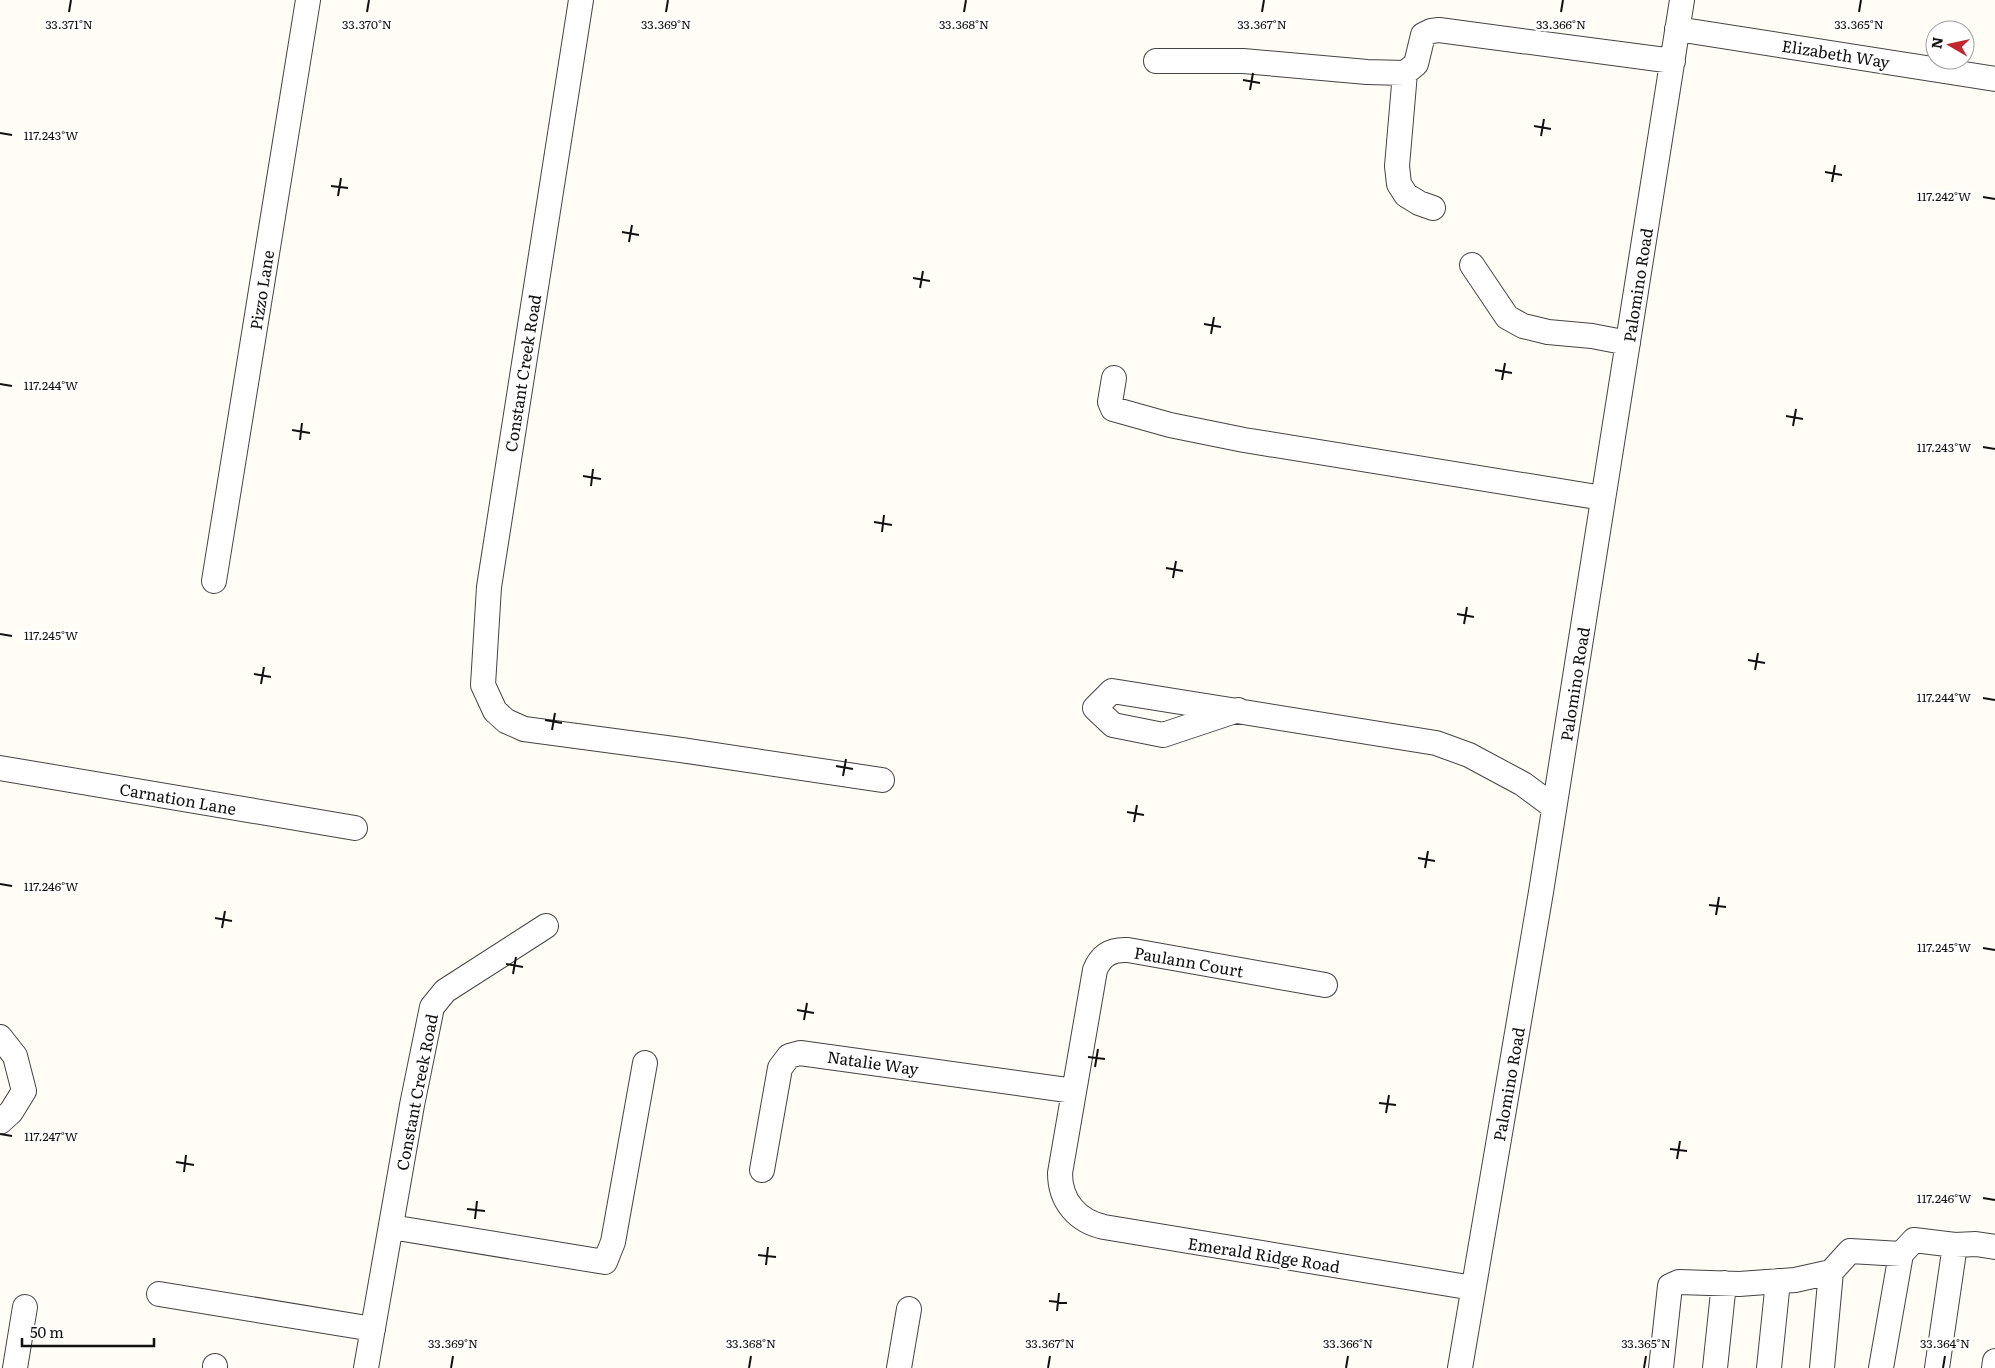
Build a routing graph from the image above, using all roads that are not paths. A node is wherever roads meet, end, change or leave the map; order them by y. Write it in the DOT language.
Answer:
graph roads {
  1 [pos="308,0"];
  2 [pos="581,0"];
  3 [pos="1682,0"];
  4 [pos="1677,29"];
  5 [pos="1156,61"];
  6 [pos="1673,61"];
  7 [pos="1405,73"];
  8 [pos="1995,79"];
  9 [pos="1433,208"];
  10 [pos="1472,265"];
  11 [pos="1628,343"];
  12 [pos="1114,378"];
  13 [pos="1603,498"];
  14 [pos="214,581"];
  15 [pos="1238,710"];
  16 [pos="0,768"];
  17 [pos="882,780"];
  18 [pos="1554,807"];
  19 [pos="356,828"];
  20 [pos="546,926"];
  21 [pos="1325,985"];
  22 [pos="0,1037"];
  23 [pos="645,1064"];
  24 [pos="1074,1091"];
  25 [pos="0,1122"];
  26 [pos="762,1170"];
  27 [pos="1065,1200"];
  28 [pos="390,1227"];
  29 [pos="1956,1245"];
  30 [pos="1995,1247"];
  31 [pos="1901,1254"];
  32 [pos="1831,1272"];
  33 [pos="1778,1282"];
  34 [pos="1724,1283"];
  35 [pos="1473,1288"];
  36 [pos="159,1294"];
  37 [pos="25,1307"];
  38 [pos="909,1310"];
  39 [pos="373,1330"];
  40 [pos="1995,1361"];
  41 [pos="15,1368"];
  42 [pos="366,1368"];
  43 [pos="899,1368"];
  44 [pos="1460,1368"];
  45 [pos="1660,1368"];
  46 [pos="1715,1368"];
  47 [pos="1769,1368"];
  48 [pos="1822,1368"];
  49 [pos="1881,1368"];
  50 [pos="1937,1368"];
  51 [pos="1994,1368"];
  1 -- 14 [label="street, Pizzo Lane"];
  2 -- 17 [label="street, Constant Creek Road"];
  3 -- 4 [label="street, Palomino Road"];
  4 -- 6 [label="street, Palomino Road"];
  4 -- 8 [label="street, Elizabeth Way"];
  5 -- 7 [label="street"];
  6 -- 7 [label="street"];
  6 -- 11 [label="street, Palomino Road"];
  7 -- 9 [label="street"];
  10 -- 11 [label="street"];
  11 -- 13 [label="street, Palomino Road"];
  12 -- 13 [label="street"];
  13 -- 18 [label="street, Palomino Road"];
  15 -- 15 [label="street"];
  15 -- 18 [label="street"];
  16 -- 19 [label="street, Carnation Lane"];
  18 -- 35 [label="street, Palomino Road"];
  20 -- 28 [label="street, Constant Creek Road"];
  21 -- 24 [label="street, Paulann Court"];
  22 -- 25 [label="street"];
  23 -- 28 [label="street"];
  24 -- 26 [label="street, Natalie Way"];
  24 -- 27 [label="street, Paulann Court"];
  27 -- 35 [label="street, Emerald Ridge Road"];
  28 -- 39 [label="street, Constant Creek Road"];
  29 -- 30 [label="street"];
  29 -- 31 [label="street"];
  29 -- 50 [label="street"];
  31 -- 32 [label="street"];
  31 -- 49 [label="street"];
  32 -- 33 [label="street"];
  32 -- 48 [label="street"];
  33 -- 34 [label="street"];
  33 -- 47 [label="street"];
  34 -- 45 [label="street"];
  34 -- 46 [label="street"];
  35 -- 44 [label="street, Palomino Road"];
  36 -- 39 [label="street"];
  37 -- 41 [label="street"];
  38 -- 43 [label="street"];
  39 -- 42 [label="street, Constant Creek Road"];
  40 -- 51 [label="street"];
}
